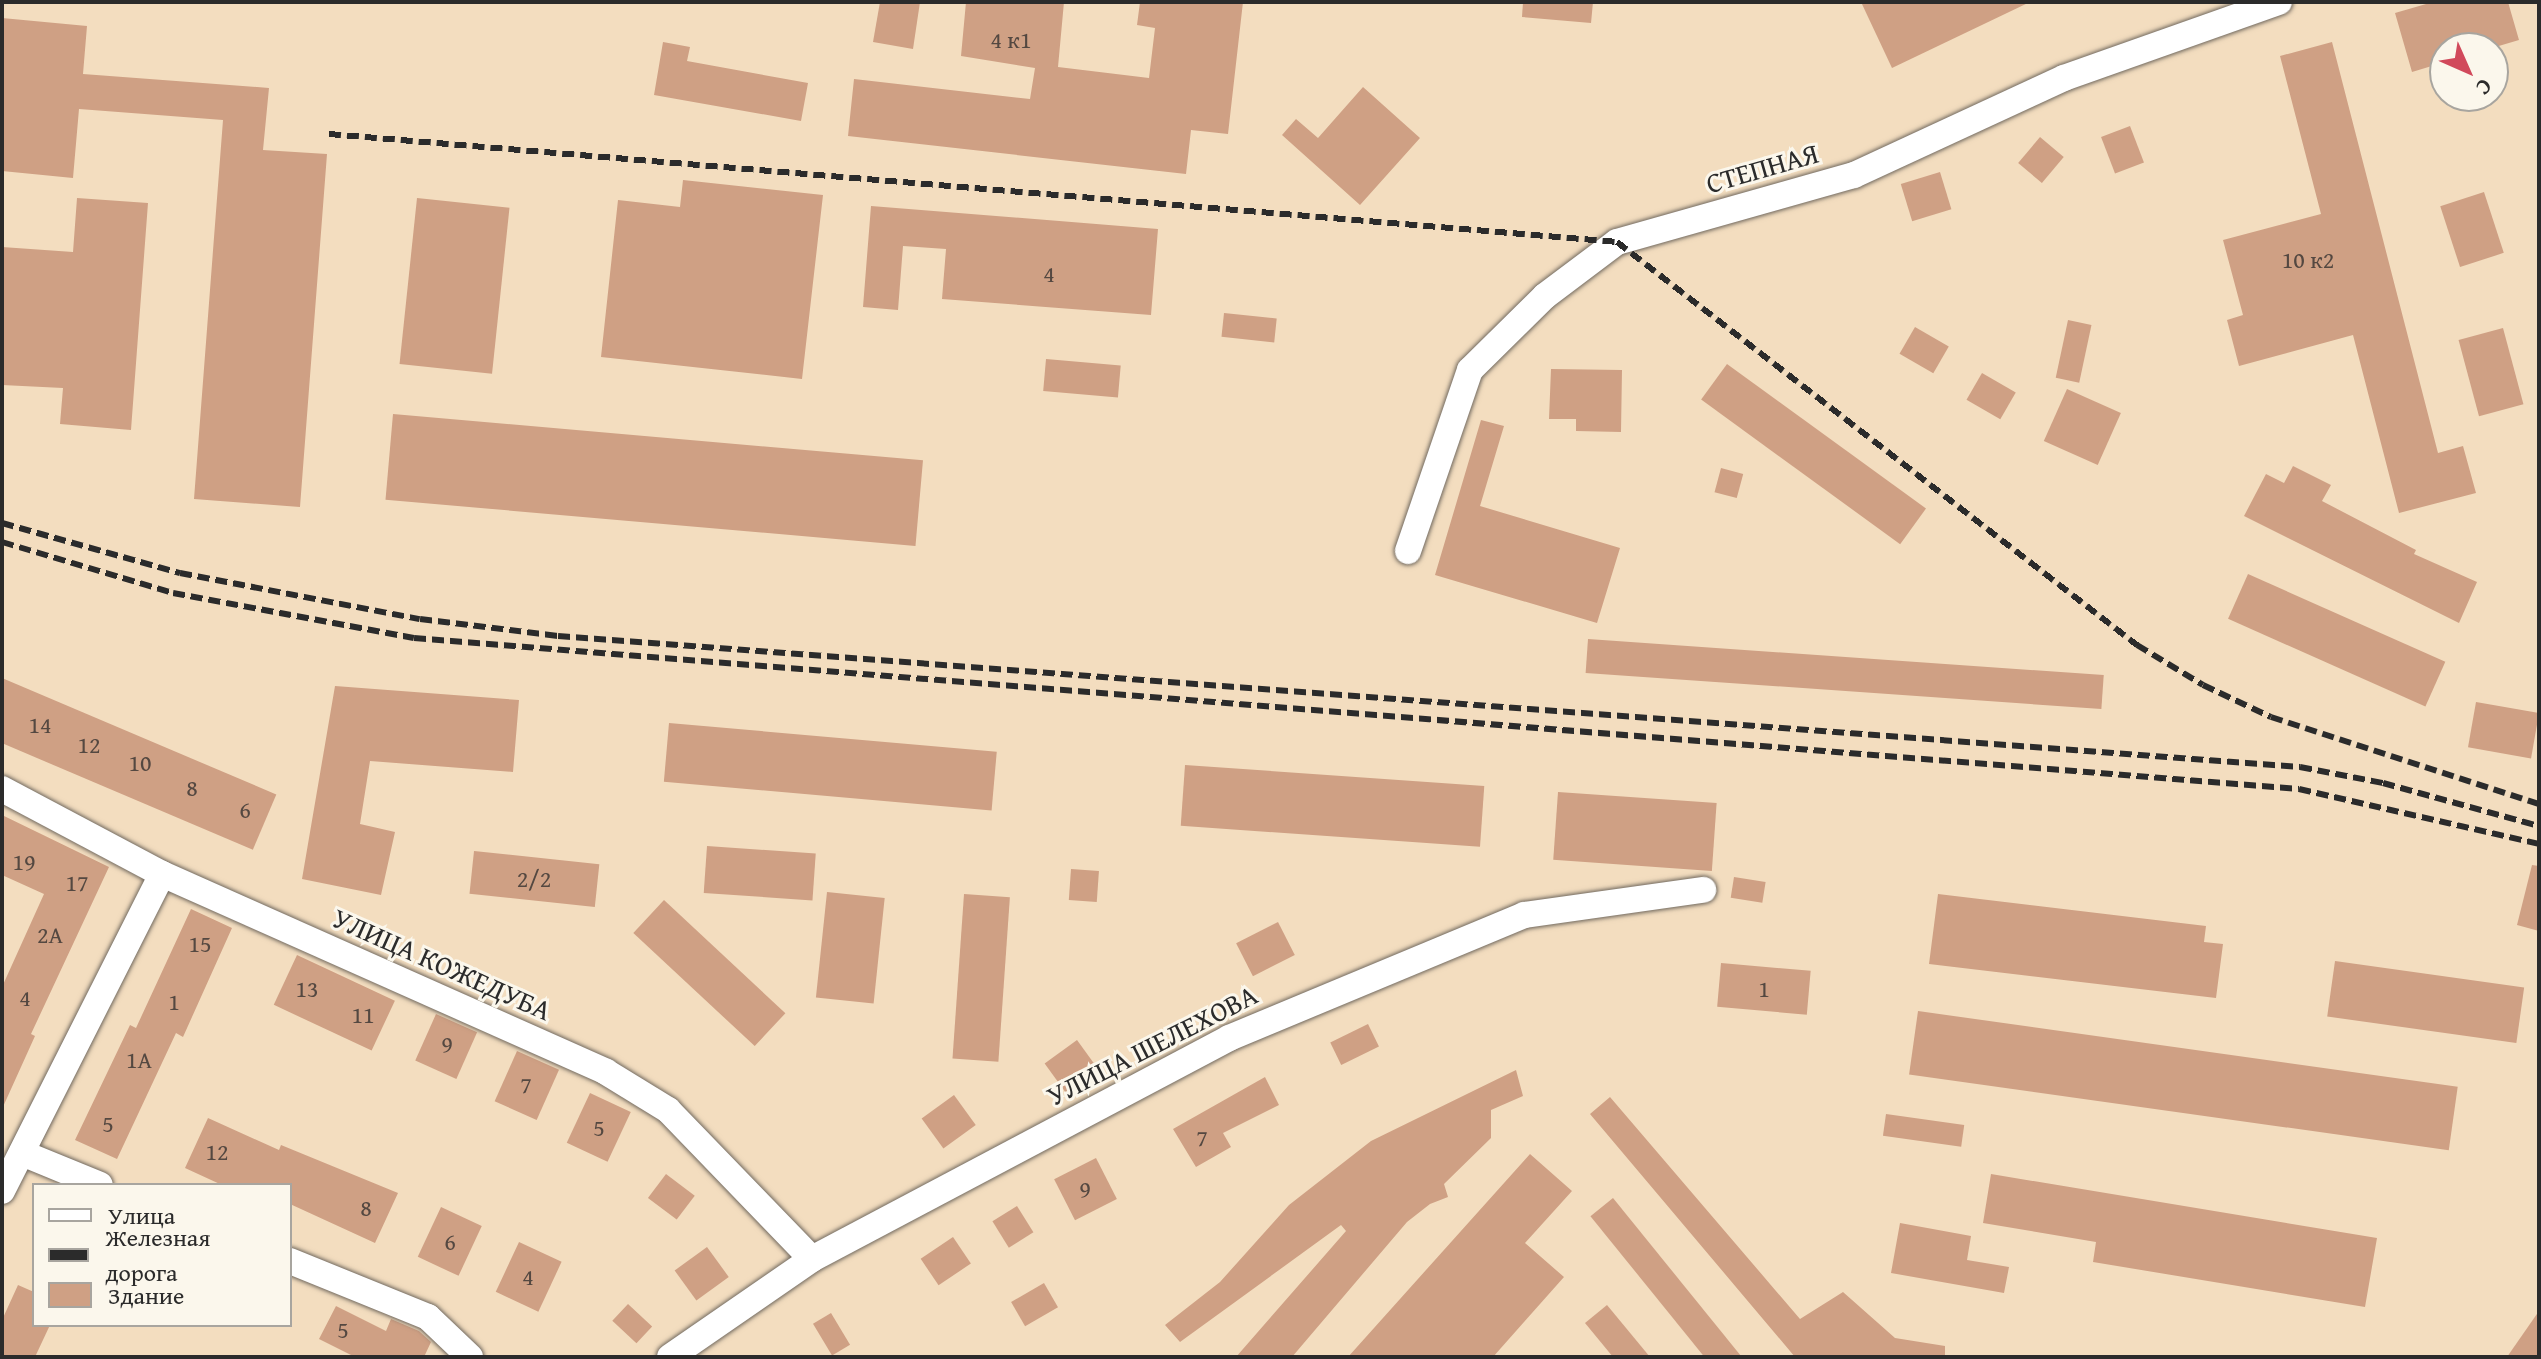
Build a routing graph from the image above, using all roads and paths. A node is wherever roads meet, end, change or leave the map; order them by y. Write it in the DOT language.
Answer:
graph roads {
  1 [pos="2279,2"];
  2 [pos="1408,551"];
  3 [pos="2,789"];
  4 [pos="162,874"];
  5 [pos="1703,890"];
  6 [pos="22,1153"];
  7 [pos="95,1183"];
  8 [pos="2,1191"];
  9 [pos="812,1259"];
  10 [pos="292,1262"];
  11 [pos="470,1357"];
  12 [pos="670,1357"];
  1 -- 2 [label="street, СТЕПНАЯ"];
  3 -- 4 [label="street, УЛИЦА КОЖЕДУБА"];
  4 -- 6 [label="street"];
  4 -- 9 [label="street, УЛИЦА КОЖЕДУБА"];
  5 -- 9 [label="street, УЛИЦА ШЕЛЕХОВА"];
  6 -- 7 [label="street"];
  6 -- 8 [label="street"];
  9 -- 12 [label="street, УЛИЦА ШЕЛЕХОВА"];
  10 -- 11 [label="street"];
}
